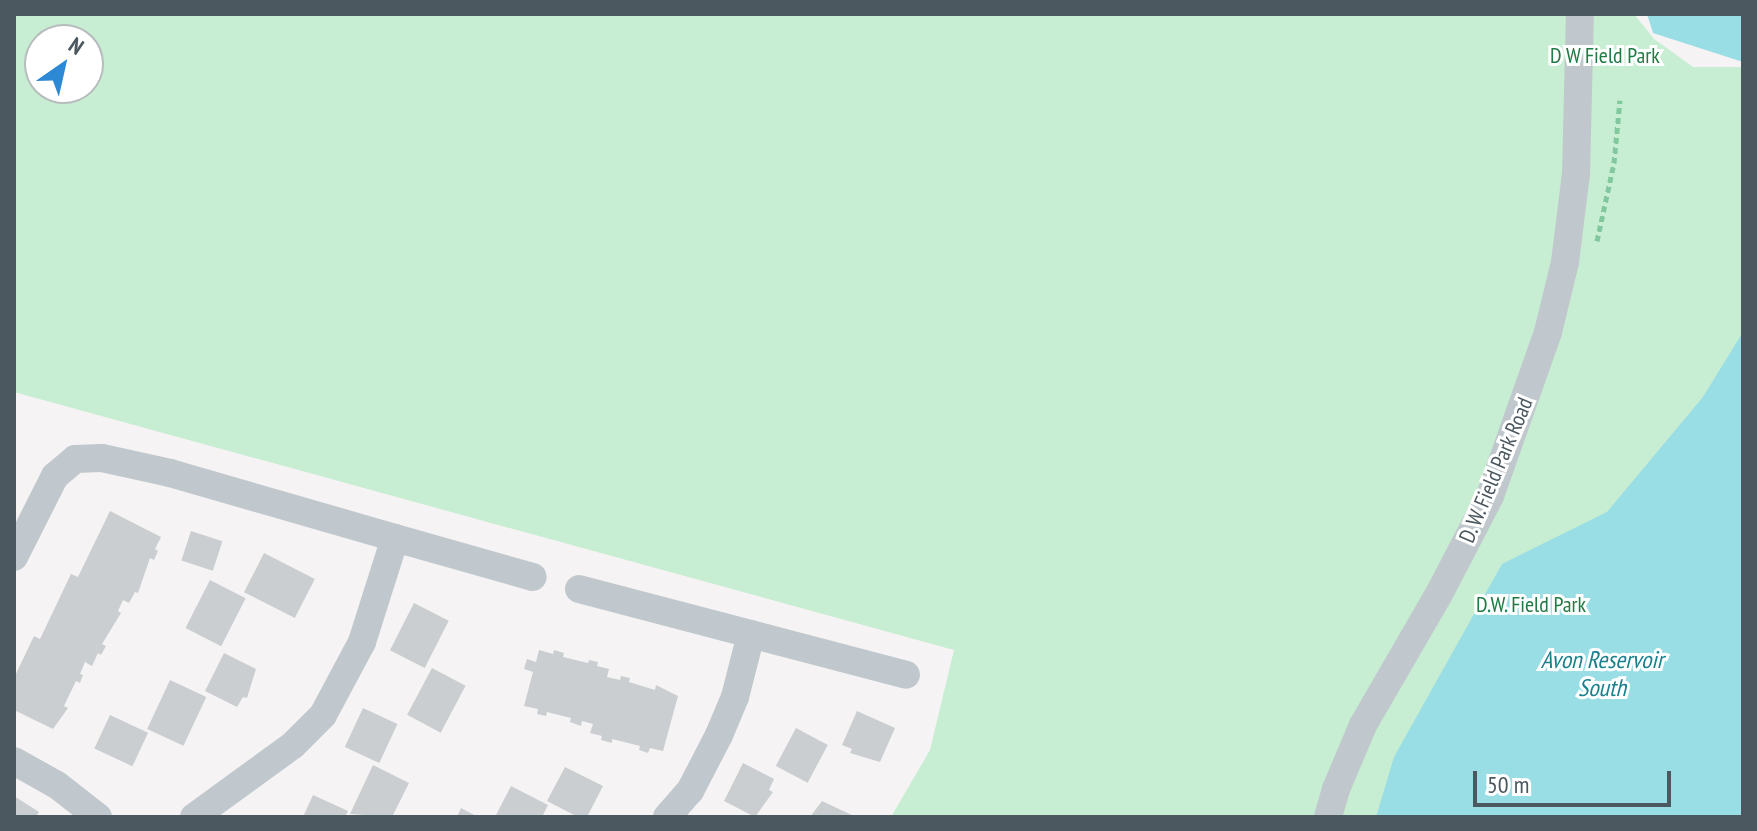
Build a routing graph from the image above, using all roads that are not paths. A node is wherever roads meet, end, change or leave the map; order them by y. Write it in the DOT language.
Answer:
graph roads {
  1 [pos="1580,14"];
  2 [pos="395,538"];
  3 [pos="14,557"];
  4 [pos="533,577"];
  5 [pos="579,589"];
  6 [pos="751,634"];
  7 [pos="906,675"];
  8 [pos="14,761"];
  9 [pos="98,817"];
  10 [pos="194,817"];
  11 [pos="667,817"];
  12 [pos="1328,817"];
  1 -- 12 [label="street, D. W. Field Park Road"];
  2 -- 3 [label="street"];
  2 -- 4 [label="street"];
  2 -- 10 [label="street"];
  5 -- 6 [label="street"];
  6 -- 7 [label="street"];
  6 -- 11 [label="street"];
  8 -- 9 [label="street"];
}
